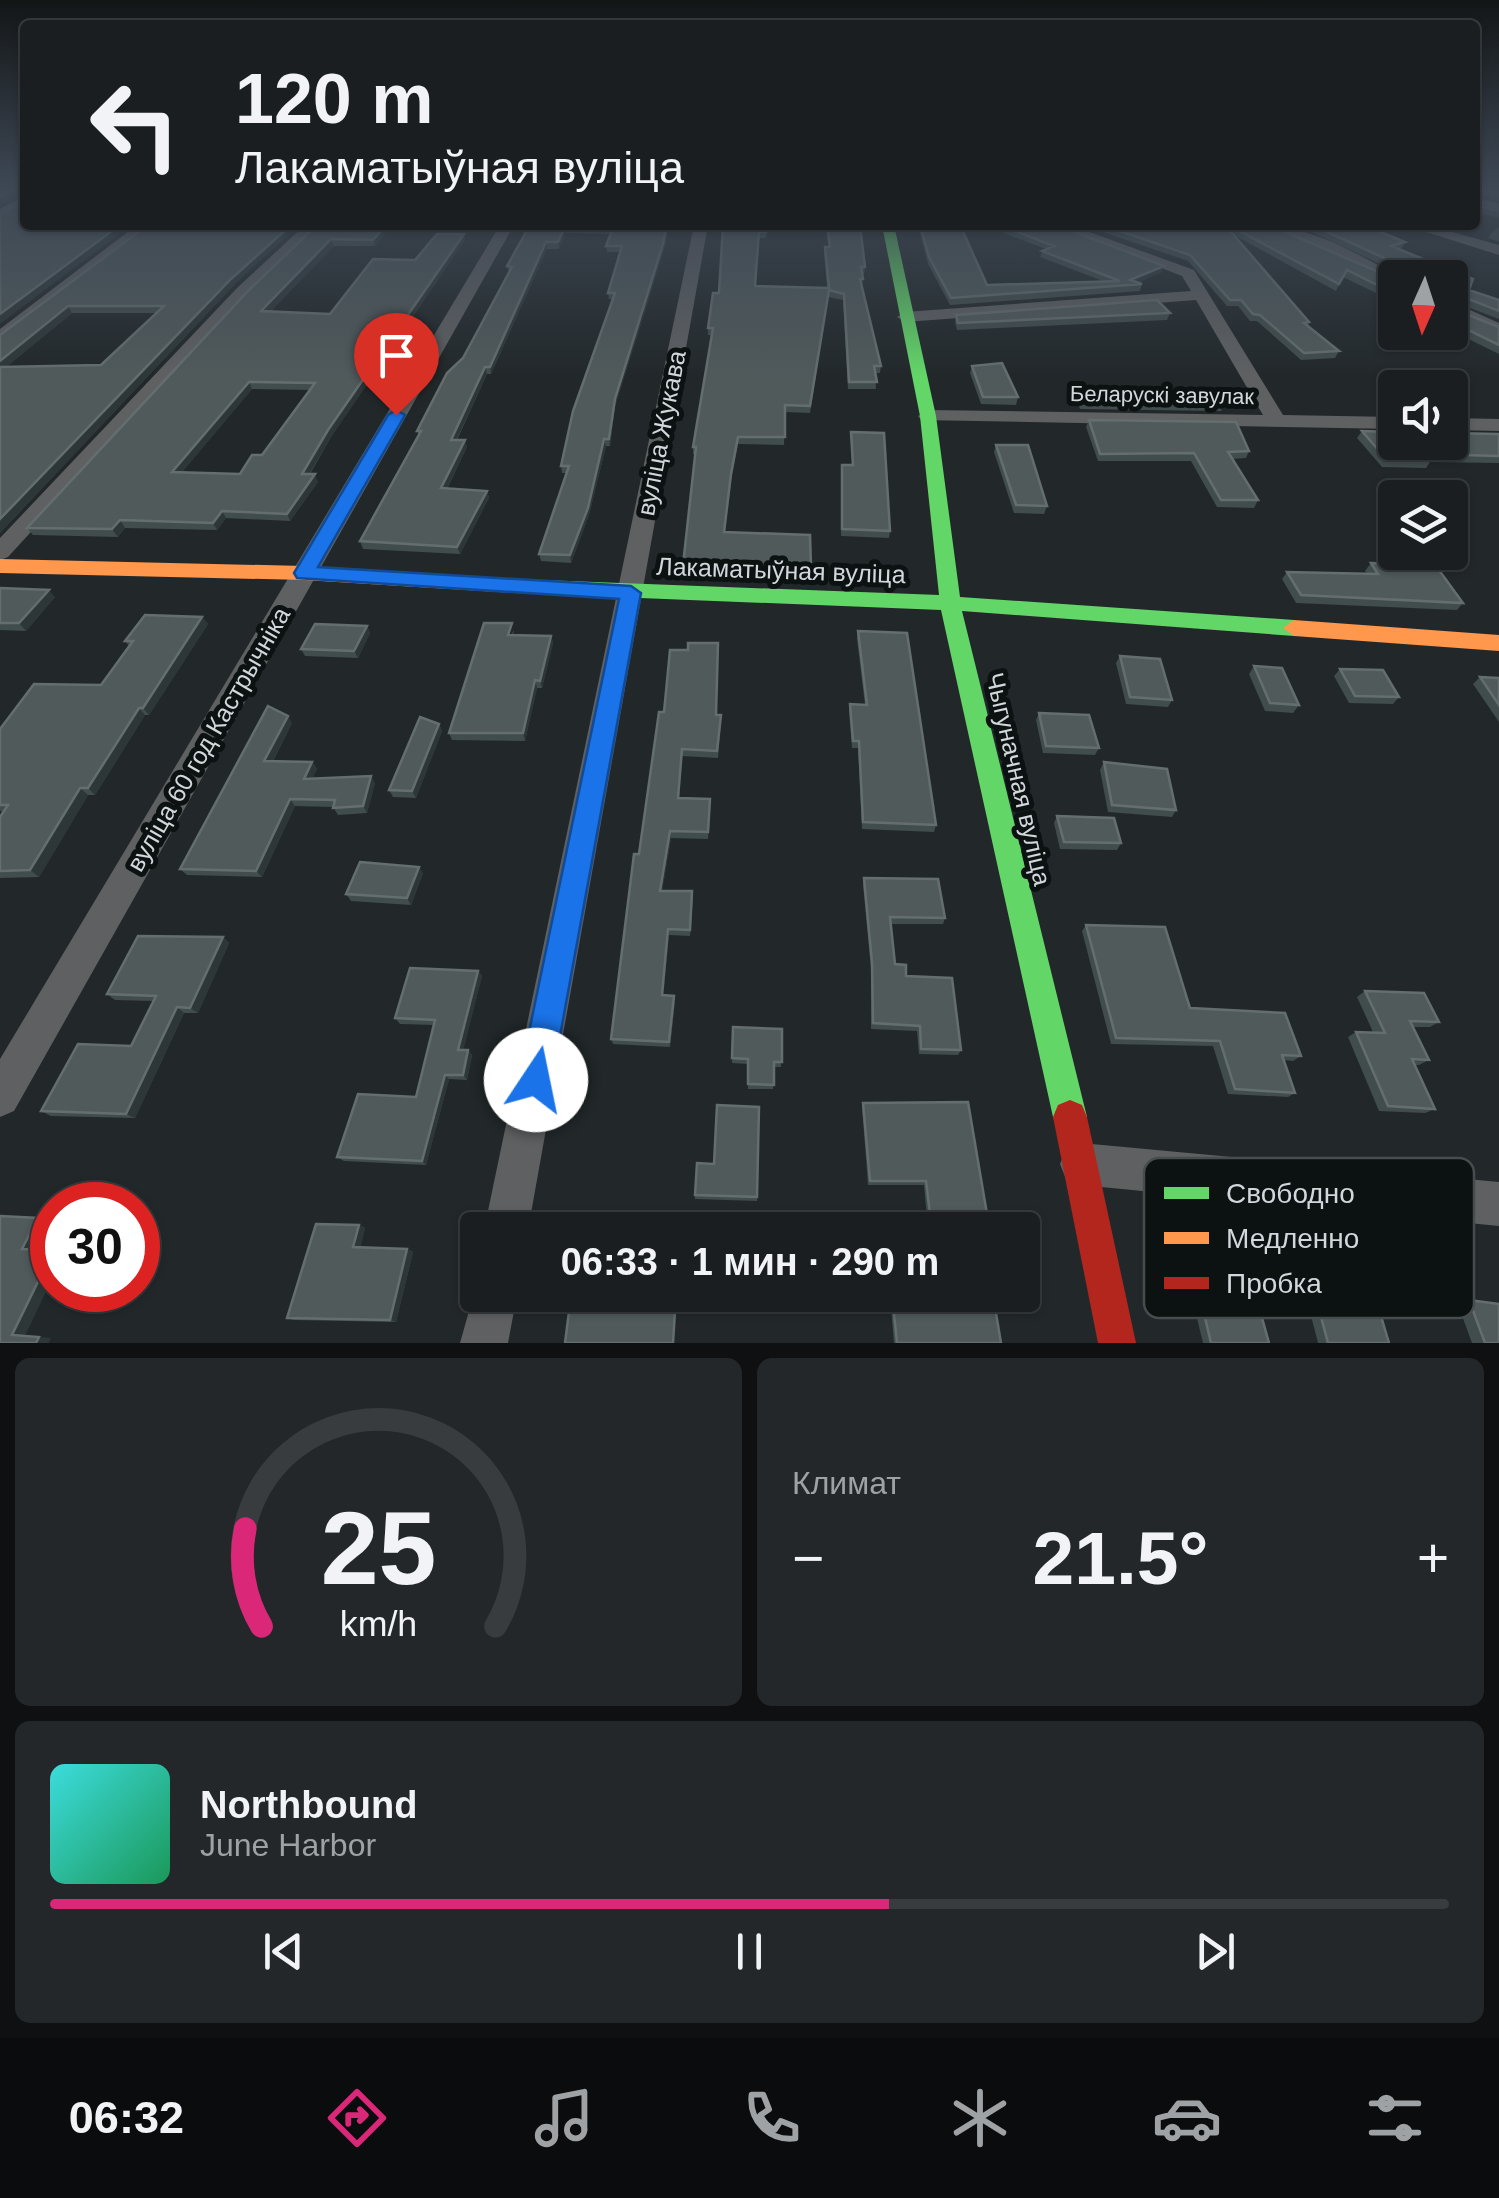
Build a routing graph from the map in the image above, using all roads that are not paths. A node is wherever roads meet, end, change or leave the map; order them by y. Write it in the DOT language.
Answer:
graph roads {
  1 [pos="113,251"];
  2 [pos="286,251"];
  3 [pos="493,251"];
  4 [pos="696,251"];
  5 [pos="893,251"];
  6 [pos="1129,251"];
  7 [pos="1334,251"];
  8 [pos="1378,272"];
  9 [pos="1203,295"];
  10 [pos="1468,315"];
  11 [pos="905,317"];
  12 [pos="1499,330"];
  13 [pos="0,337"];
  14 [pos="928,416"];
  15 [pos="1277,422"];
  16 [pos="1378,423"];
  17 [pos="1468,424"];
  18 [pos="1499,425"];
  19 [pos="0,552"];
  20 [pos="0,566"];
  21 [pos="304,573"];
  22 [pos="631,593"];
  23 [pos="950,603"];
  24 [pos="1499,644"];
  25 [pos="0,1097"];
  26 [pos="1081,1164"];
  27 [pos="1144,1170"];
  28 [pos="1474,1202"];
  29 [pos="1499,1204"];
  30 [pos="510,1212"];
  31 [pos="490,1312"];
  32 [pos="484,1343"];
  33 [pos="1117,1343"];
  1 -- 13 [label="street"];
  2 -- 19 [label="street"];
  3 -- 21 [label="street, вуліца 60 год Кастрычніка"];
  4 -- 22 [label="street, вуліца Жукава"];
  5 -- 11 [label="street, Чыгуначная вуліца"];
  6 -- 9 [label="street"];
  7 -- 8 [label="street"];
  9 -- 11 [label="street"];
  9 -- 15 [label="street"];
  10 -- 12 [label="street"];
  11 -- 14 [label="street, Чыгуначная вуліца"];
  14 -- 15 [label="street, Беларускі завулак"];
  14 -- 23 [label="street, Чыгуначная вуліца"];
  15 -- 16 [label="street, Беларускі завулак"];
  17 -- 18 [label="street"];
  20 -- 21 [label="street, Лакаматыўная вуліца"];
  21 -- 22 [label="street, Лакаматыўная вуліца"];
  21 -- 25 [label="street, вуліца 60 год Кастрычніка"];
  22 -- 23 [label="street, Лакаматыўная вуліца"];
  22 -- 30 [label="street, вуліца Жукава"];
  23 -- 24 [label="street, Лакаматыўная вуліца"];
  23 -- 26 [label="street, Чыгуначная вуліца"];
  26 -- 27 [label="street"];
  26 -- 33 [label="street, Чыгуначная вуліца"];
  28 -- 29 [label="street"];
  31 -- 32 [label="street"];
}
